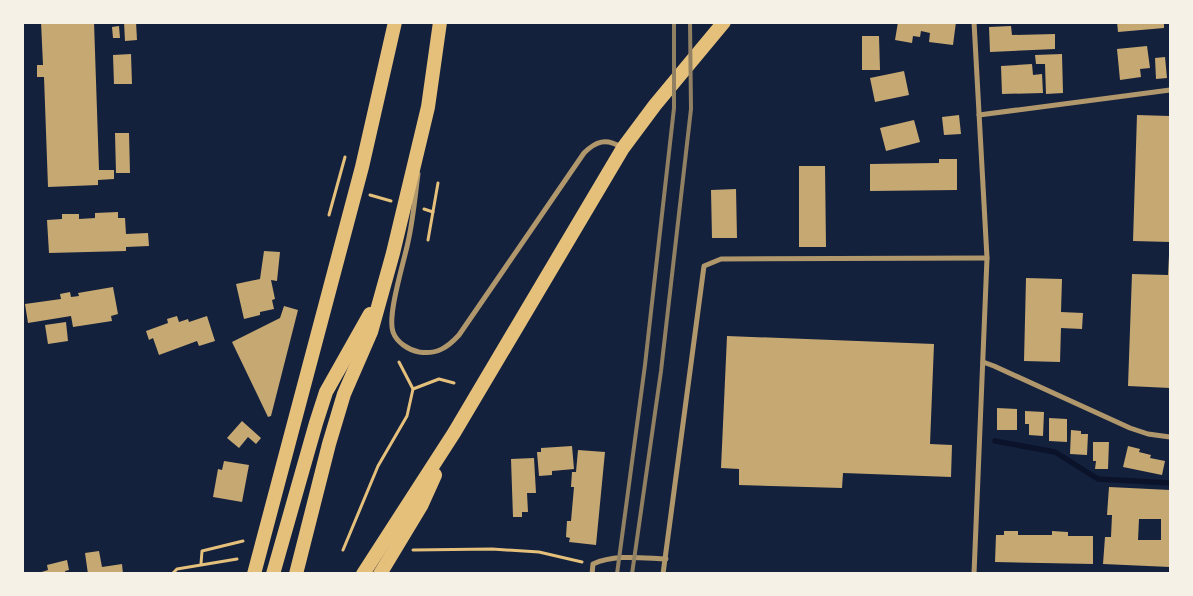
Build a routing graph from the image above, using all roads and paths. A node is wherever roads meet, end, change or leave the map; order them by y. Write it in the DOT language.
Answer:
graph roads {
  1 [pos="395,22"];
  2 [pos="440,22"];
  3 [pos="974,22"];
  4 [pos="720,27"];
  5 [pos="1170,90"];
  6 [pos="428,107"];
  7 [pos="979,115"];
  8 [pos="623,148"];
  9 [pos="345,157"];
  10 [pos="438,184"];
  11 [pos="366,194"];
  12 [pos="394,202"];
  13 [pos="423,209"];
  14 [pos="433,212"];
  15 [pos="329,215"];
  16 [pos="428,240"];
  17 [pos="393,253"];
  18 [pos="987,258"];
  19 [pos="399,362"];
  20 [pos="983,362"];
  21 [pos="454,383"];
  22 [pos="413,389"];
  23 [pos="454,433"];
  24 [pos="1170,437"];
  25 [pos="244,541"];
  26 [pos="343,550"];
  27 [pos="413,550"];
  28 [pos="237,559"];
  29 [pos="666,560"];
  30 [pos="200,564"];
  31 [pos="593,564"];
  32 [pos="172,574"];
  33 [pos="254,574"];
  34 [pos="273,574"];
  35 [pos="296,574"];
  36 [pos="363,574"];
  37 [pos="380,574"];
  38 [pos="592,574"];
  39 [pos="663,574"];
  40 [pos="974,574"];
  1 -- 33 [label="highway"];
  2 -- 6 [label="highway"];
  3 -- 7 [label="street"];
  4 -- 8 [label="highway"];
  5 -- 7 [label="street"];
  6 -- 8 [label="street"];
  6 -- 17 [label="highway"];
  7 -- 18 [label="street"];
  8 -- 23 [label="highway"];
  9 -- 15 [label="path"];
  10 -- 14 [label="path"];
  11 -- 12 [label="path"];
  13 -- 14 [label="path"];
  14 -- 16 [label="path"];
  17 -- 34 [label="highway"];
  17 -- 35 [label="highway"];
  18 -- 20 [label="street"];
  18 -- 29 [label="street"];
  19 -- 22 [label="path"];
  20 -- 24 [label="street"];
  20 -- 40 [label="street"];
  21 -- 22 [label="path"];
  22 -- 26 [label="path"];
  23 -- 36 [label="highway"];
  23 -- 37 [label="highway"];
  25 -- 30 [label="path"];
  27 -- 31 [label="path"];
  28 -- 30 [label="path"];
  29 -- 31 [label="street"];
  29 -- 39 [label="street"];
  30 -- 32 [label="path"];
  31 -- 38 [label="street"];
}
